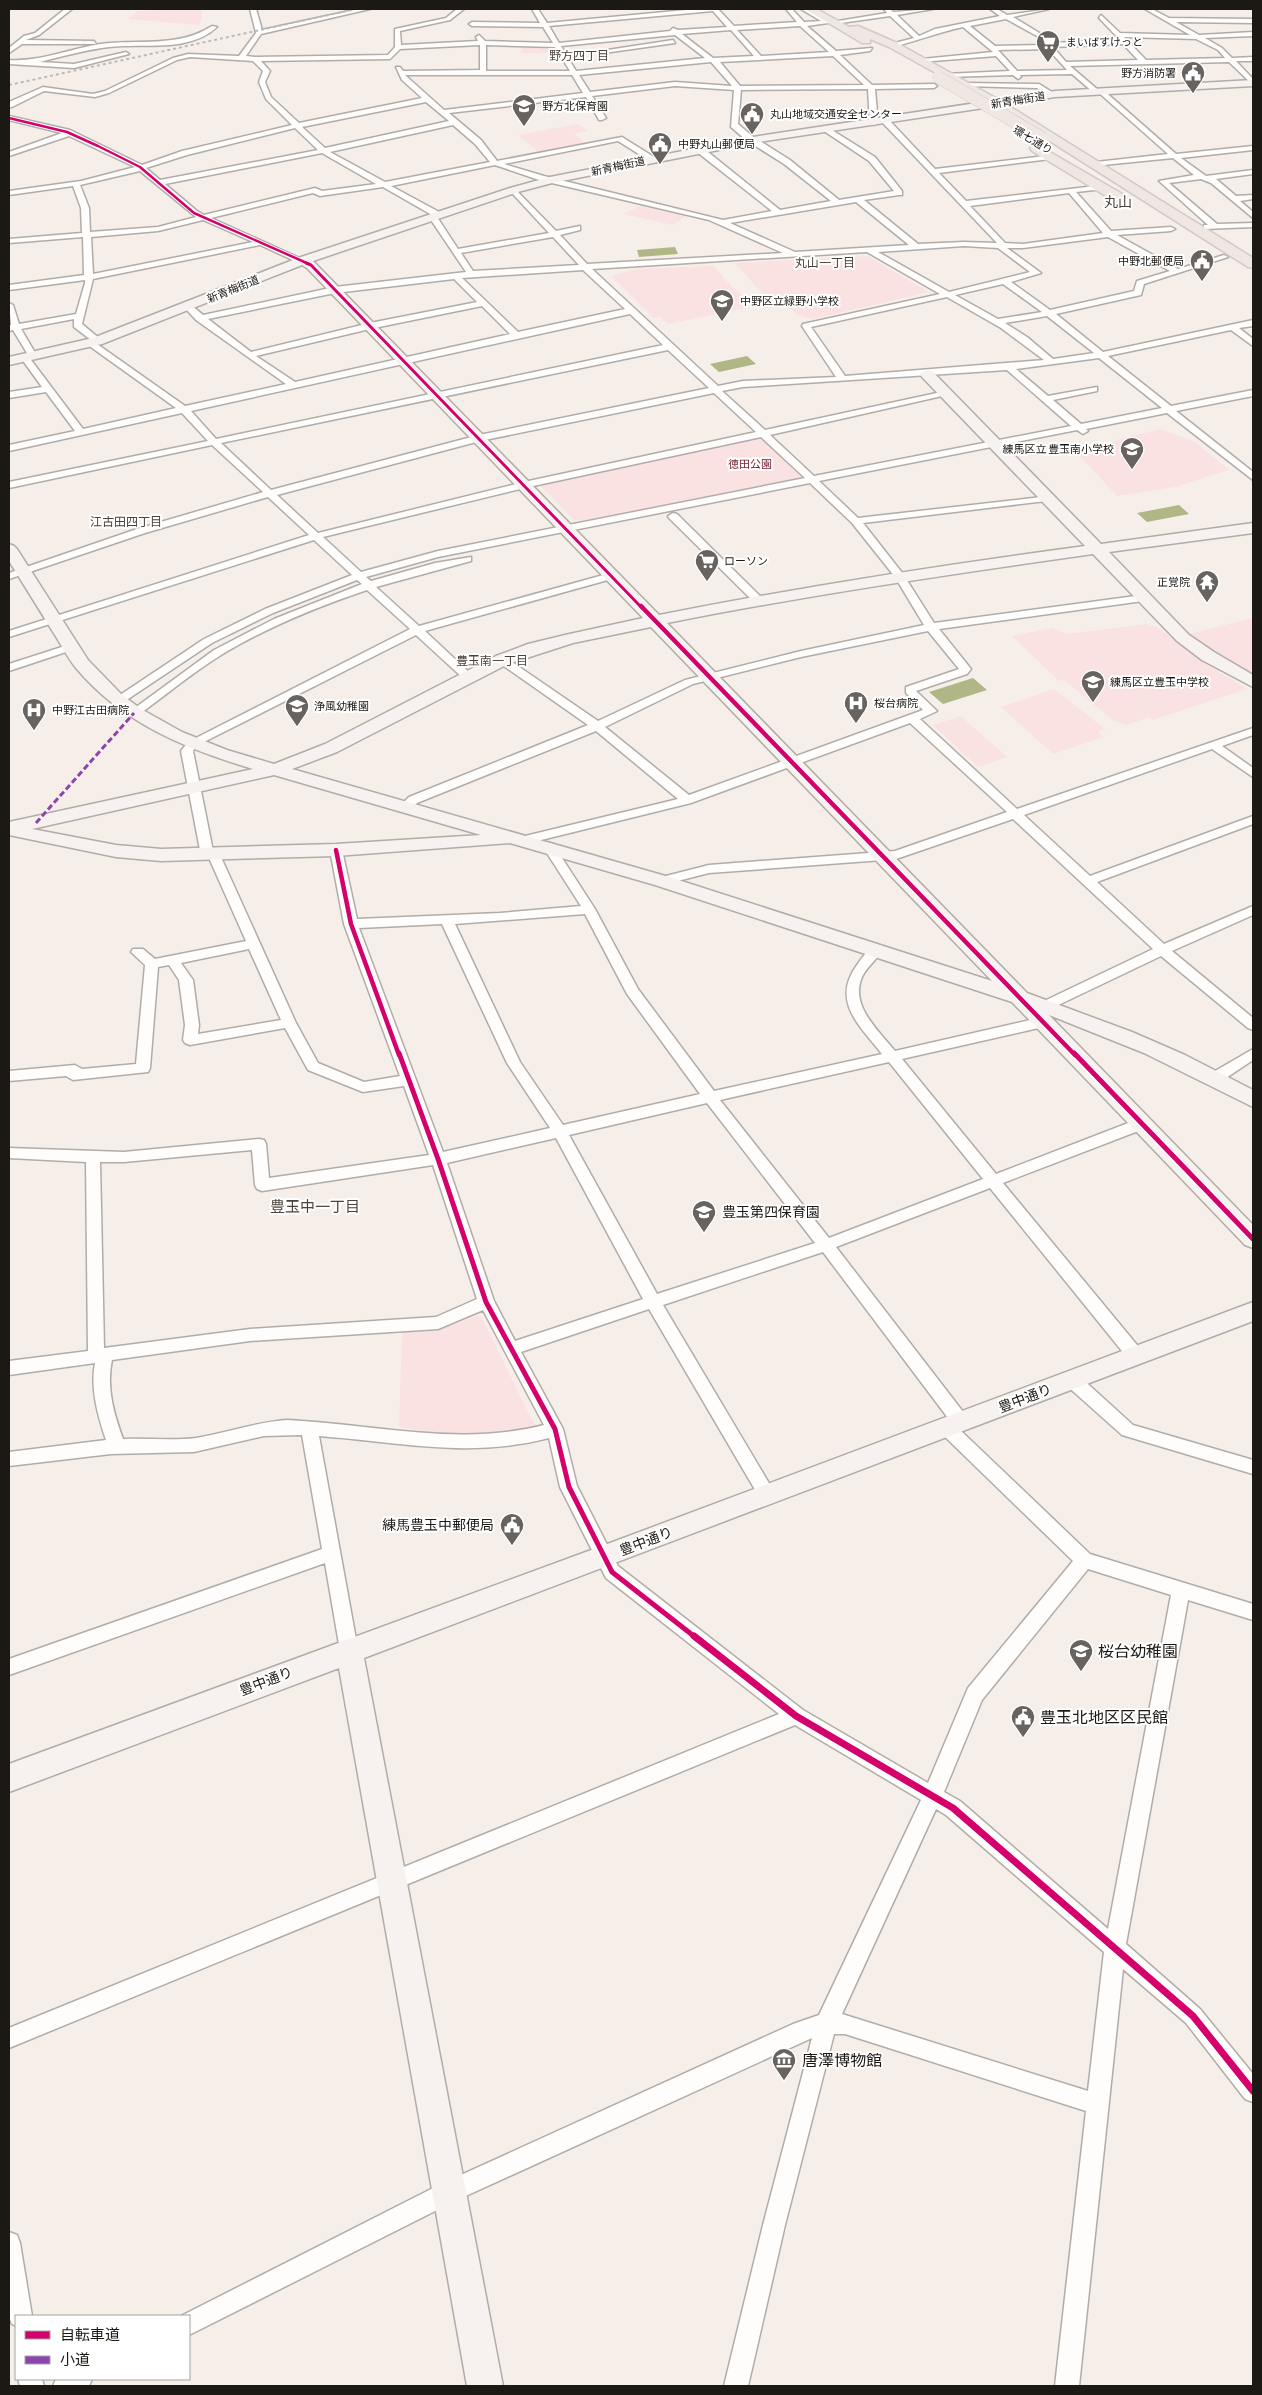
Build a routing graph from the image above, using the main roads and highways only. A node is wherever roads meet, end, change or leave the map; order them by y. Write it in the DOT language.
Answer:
graph roads {
  1 [pos="810,9"];
  2 [pos="820,9"];
  3 [pos="839,22"];
  4 [pos="882,55"];
  5 [pos="912,73"];
  6 [pos="937,79"];
  7 [pos="1039,140"];
  8 [pos="1132,206"];
  9 [pos="1147,215"];
  10 [pos="1221,255"];
  11 [pos="1253,265"];
  12 [pos="1253,276"];
  1 -- 3 [label="main road, 環七通り"];
  2 -- 3 [label="main road, 環七通り"];
  3 -- 4 [label="main road"];
  3 -- 6 [label="main road, 環七通り"];
  3 -- 6 [label="main road"];
  5 -- 6 [label="main road"];
  6 -- 7 [label="main road, 環七通り"];
  6 -- 8 [label="main road"];
  6 -- 11 [label="main road"];
  7 -- 10 [label="main road, 環七通り"];
  7 -- 11 [label="main road, 環七通り"];
  9 -- 10 [label="main road"];
  10 -- 12 [label="main road, 環七通り"];
}
